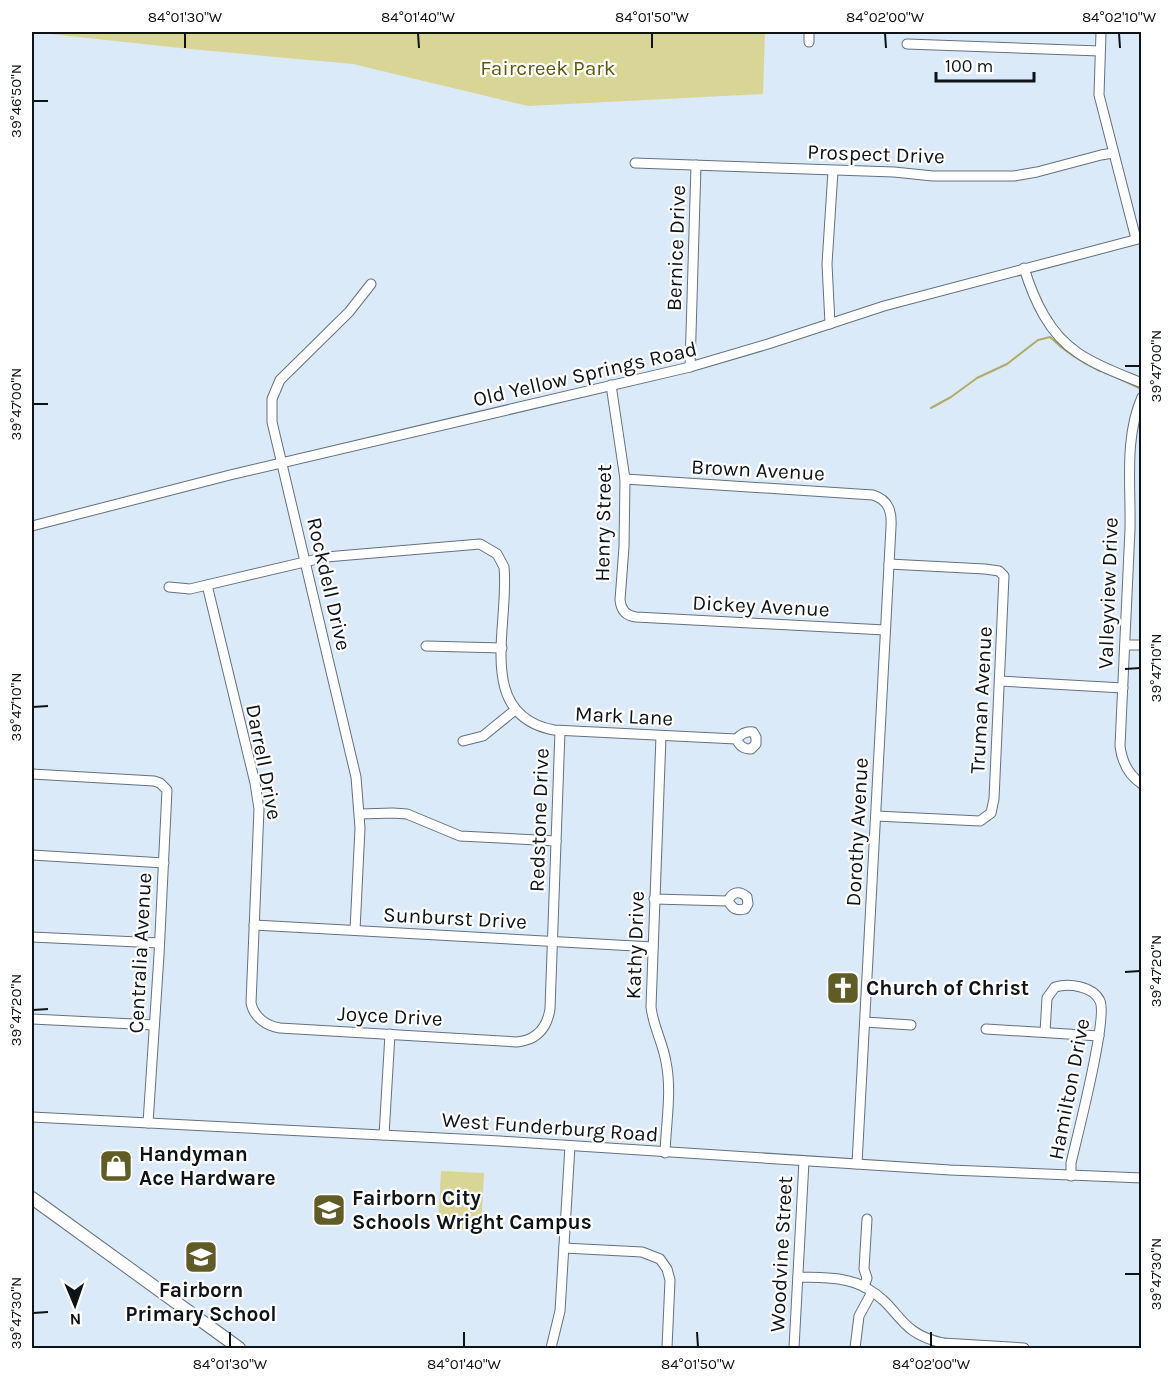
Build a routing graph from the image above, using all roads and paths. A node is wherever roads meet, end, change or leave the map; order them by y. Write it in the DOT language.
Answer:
graph roads {
  1 [pos="1101,32"];
  2 [pos="907,44"];
  3 [pos="1100,51"];
  4 [pos="1113,153"];
  5 [pos="635,163"];
  6 [pos="696,165"];
  7 [pos="833,171"];
  8 [pos="1139,238"];
  9 [pos="1024,268"];
  10 [pos="371,284"];
  11 [pos="830,324"];
  12 [pos="690,367"];
  13 [pos="1142,383"];
  14 [pos="611,385"];
  15 [pos="1142,397"];
  16 [pos="282,462"];
  17 [pos="625,479"];
  18 [pos="886,503"];
  19 [pos="32,526"];
  20 [pos="306,562"];
  21 [pos="889,564"];
  22 [pos="207,585"];
  23 [pos="169,587"];
  24 [pos="636,617"];
  25 [pos="885,630"];
  26 [pos="1125,645"];
  27 [pos="1142,645"];
  28 [pos="426,646"];
  29 [pos="502,648"];
  30 [pos="1000,681"];
  31 [pos="1123,688"];
  32 [pos="515,710"];
  33 [pos="560,731"];
  34 [pos="662,736"];
  35 [pos="736,739"];
  36 [pos="463,741"];
  37 [pos="32,774"];
  38 [pos="1142,783"];
  39 [pos="360,814"];
  40 [pos="876,816"];
  41 [pos="556,841"];
  42 [pos="32,855"];
  43 [pos="164,863"];
  44 [pos="654,899"];
  45 [pos="728,901"];
  46 [pos="254,925"];
  47 [pos="355,930"];
  48 [pos="32,937"];
  49 [pos="552,941"];
  50 [pos="159,944"];
  51 [pos="653,947"];
  52 [pos="259,1017"];
  53 [pos="32,1019"];
  54 [pos="865,1022"];
  55 [pos="154,1025"];
  56 [pos="911,1025"];
  57 [pos="986,1029"];
  58 [pos="1045,1032"];
  59 [pos="390,1034"];
  60 [pos="1099,1036"];
  61 [pos="523,1041"];
  62 [pos="32,1117"];
  63 [pos="148,1123"];
  64 [pos="384,1136"];
  65 [pos="570,1146"];
  66 [pos="665,1153"];
  67 [pos="804,1161"];
  68 [pos="857,1164"];
  69 [pos="1071,1176"];
  70 [pos="1142,1178"];
  71 [pos="32,1198"];
  72 [pos="867,1219"];
  73 [pos="564,1248"];
  74 [pos="798,1276"];
  75 [pos="868,1289"];
  76 [pos="239,1348"];
  77 [pos="551,1348"];
  78 [pos="667,1348"];
  79 [pos="794,1348"];
  80 [pos="855,1348"];
  81 [pos="1023,1348"];
  1 -- 3 [label="street"];
  2 -- 3 [label="street"];
  3 -- 4 [label="street"];
  4 -- 7 [label="street, Prospect Drive"];
  4 -- 8 [label="street"];
  5 -- 6 [label="street, Prospect Drive"];
  6 -- 7 [label="street, Prospect Drive"];
  6 -- 12 [label="street, Bernice Drive"];
  7 -- 11 [label="street"];
  8 -- 9 [label="street, Old Yellow Springs Road"];
  9 -- 11 [label="street, Old Yellow Springs Road"];
  9 -- 13 [label="street"];
  10 -- 16 [label="street, Rockdell Drive"];
  11 -- 12 [label="street, Old Yellow Springs Road"];
  12 -- 14 [label="street, Old Yellow Springs Road"];
  14 -- 16 [label="street, Old Yellow Springs Road"];
  14 -- 17 [label="street, Henry Street"];
  15 -- 26 [label="street, Valleyview Drive"];
  16 -- 19 [label="street, Old Yellow Springs Road"];
  16 -- 20 [label="street, Rockdell Drive"];
  17 -- 18 [label="street, Brown Avenue"];
  17 -- 24 [label="street, Henry Street"];
  18 -- 21 [label="street, Dorothy Avenue"];
  20 -- 22 [label="street"];
  20 -- 29 [label="street"];
  20 -- 39 [label="street, Rockdell Drive"];
  21 -- 25 [label="street, Dorothy Avenue"];
  21 -- 30 [label="street, Truman Avenue"];
  22 -- 23 [label="street"];
  22 -- 46 [label="street, Darrell Drive"];
  24 -- 25 [label="street, Dickey Avenue"];
  25 -- 40 [label="street, Dorothy Avenue"];
  26 -- 27 [label="street"];
  26 -- 31 [label="street, Valleyview Drive"];
  28 -- 29 [label="street"];
  29 -- 32 [label="street"];
  30 -- 31 [label="street"];
  30 -- 40 [label="street, Truman Avenue"];
  31 -- 38 [label="street, Valleyview Drive"];
  32 -- 33 [label="street, Mark Lane"];
  32 -- 36 [label="street"];
  33 -- 34 [label="street, Mark Lane"];
  33 -- 41 [label="street, Redstone Drive"];
  34 -- 35 [label="street, Mark Lane"];
  34 -- 44 [label="street, Kathy Drive"];
  37 -- 43 [label="street, Centralia Avenue"];
  39 -- 41 [label="street"];
  39 -- 47 [label="street, Rockdell Drive"];
  40 -- 54 [label="street, Dorothy Avenue"];
  41 -- 49 [label="street, Redstone Drive"];
  42 -- 43 [label="street"];
  43 -- 50 [label="street, Centralia Avenue"];
  44 -- 45 [label="street"];
  44 -- 51 [label="street, Kathy Drive"];
  46 -- 47 [label="street, Sunburst Drive"];
  46 -- 52 [label="street, Darrell Drive"];
  47 -- 49 [label="street, Sunburst Drive"];
  48 -- 50 [label="street"];
  49 -- 51 [label="street, Sunburst Drive"];
  49 -- 61 [label="street, Redstone Drive"];
  50 -- 55 [label="street, Centralia Avenue"];
  51 -- 66 [label="street, Kathy Drive"];
  52 -- 59 [label="street, Joyce Drive"];
  53 -- 55 [label="street"];
  54 -- 56 [label="street"];
  54 -- 68 [label="street, Dorothy Avenue"];
  55 -- 63 [label="street, Centralia Avenue"];
  57 -- 58 [label="street"];
  58 -- 60 [label="street"];
  58 -- 60 [label="street, Hamilton Drive"];
  59 -- 61 [label="street, Joyce Drive"];
  59 -- 64 [label="street"];
  60 -- 69 [label="street, Hamilton Drive"];
  62 -- 63 [label="street, West Funderburg Road"];
  63 -- 64 [label="street, West Funderburg Road"];
  64 -- 65 [label="street, West Funderburg Road"];
  65 -- 66 [label="street, West Funderburg Road"];
  65 -- 73 [label="street"];
  66 -- 67 [label="street, West Funderburg Road"];
  67 -- 68 [label="street, West Funderburg Road"];
  67 -- 74 [label="street, Woodvine Street"];
  68 -- 69 [label="street, West Funderburg Road"];
  69 -- 70 [label="street, West Funderburg Road"];
  71 -- 76 [label="main road"];
  72 -- 75 [label="street"];
  73 -- 77 [label="street"];
  73 -- 78 [label="street"];
  74 -- 75 [label="street"];
  74 -- 79 [label="street, Woodvine Street"];
  75 -- 80 [label="street"];
  75 -- 81 [label="street"];
}
